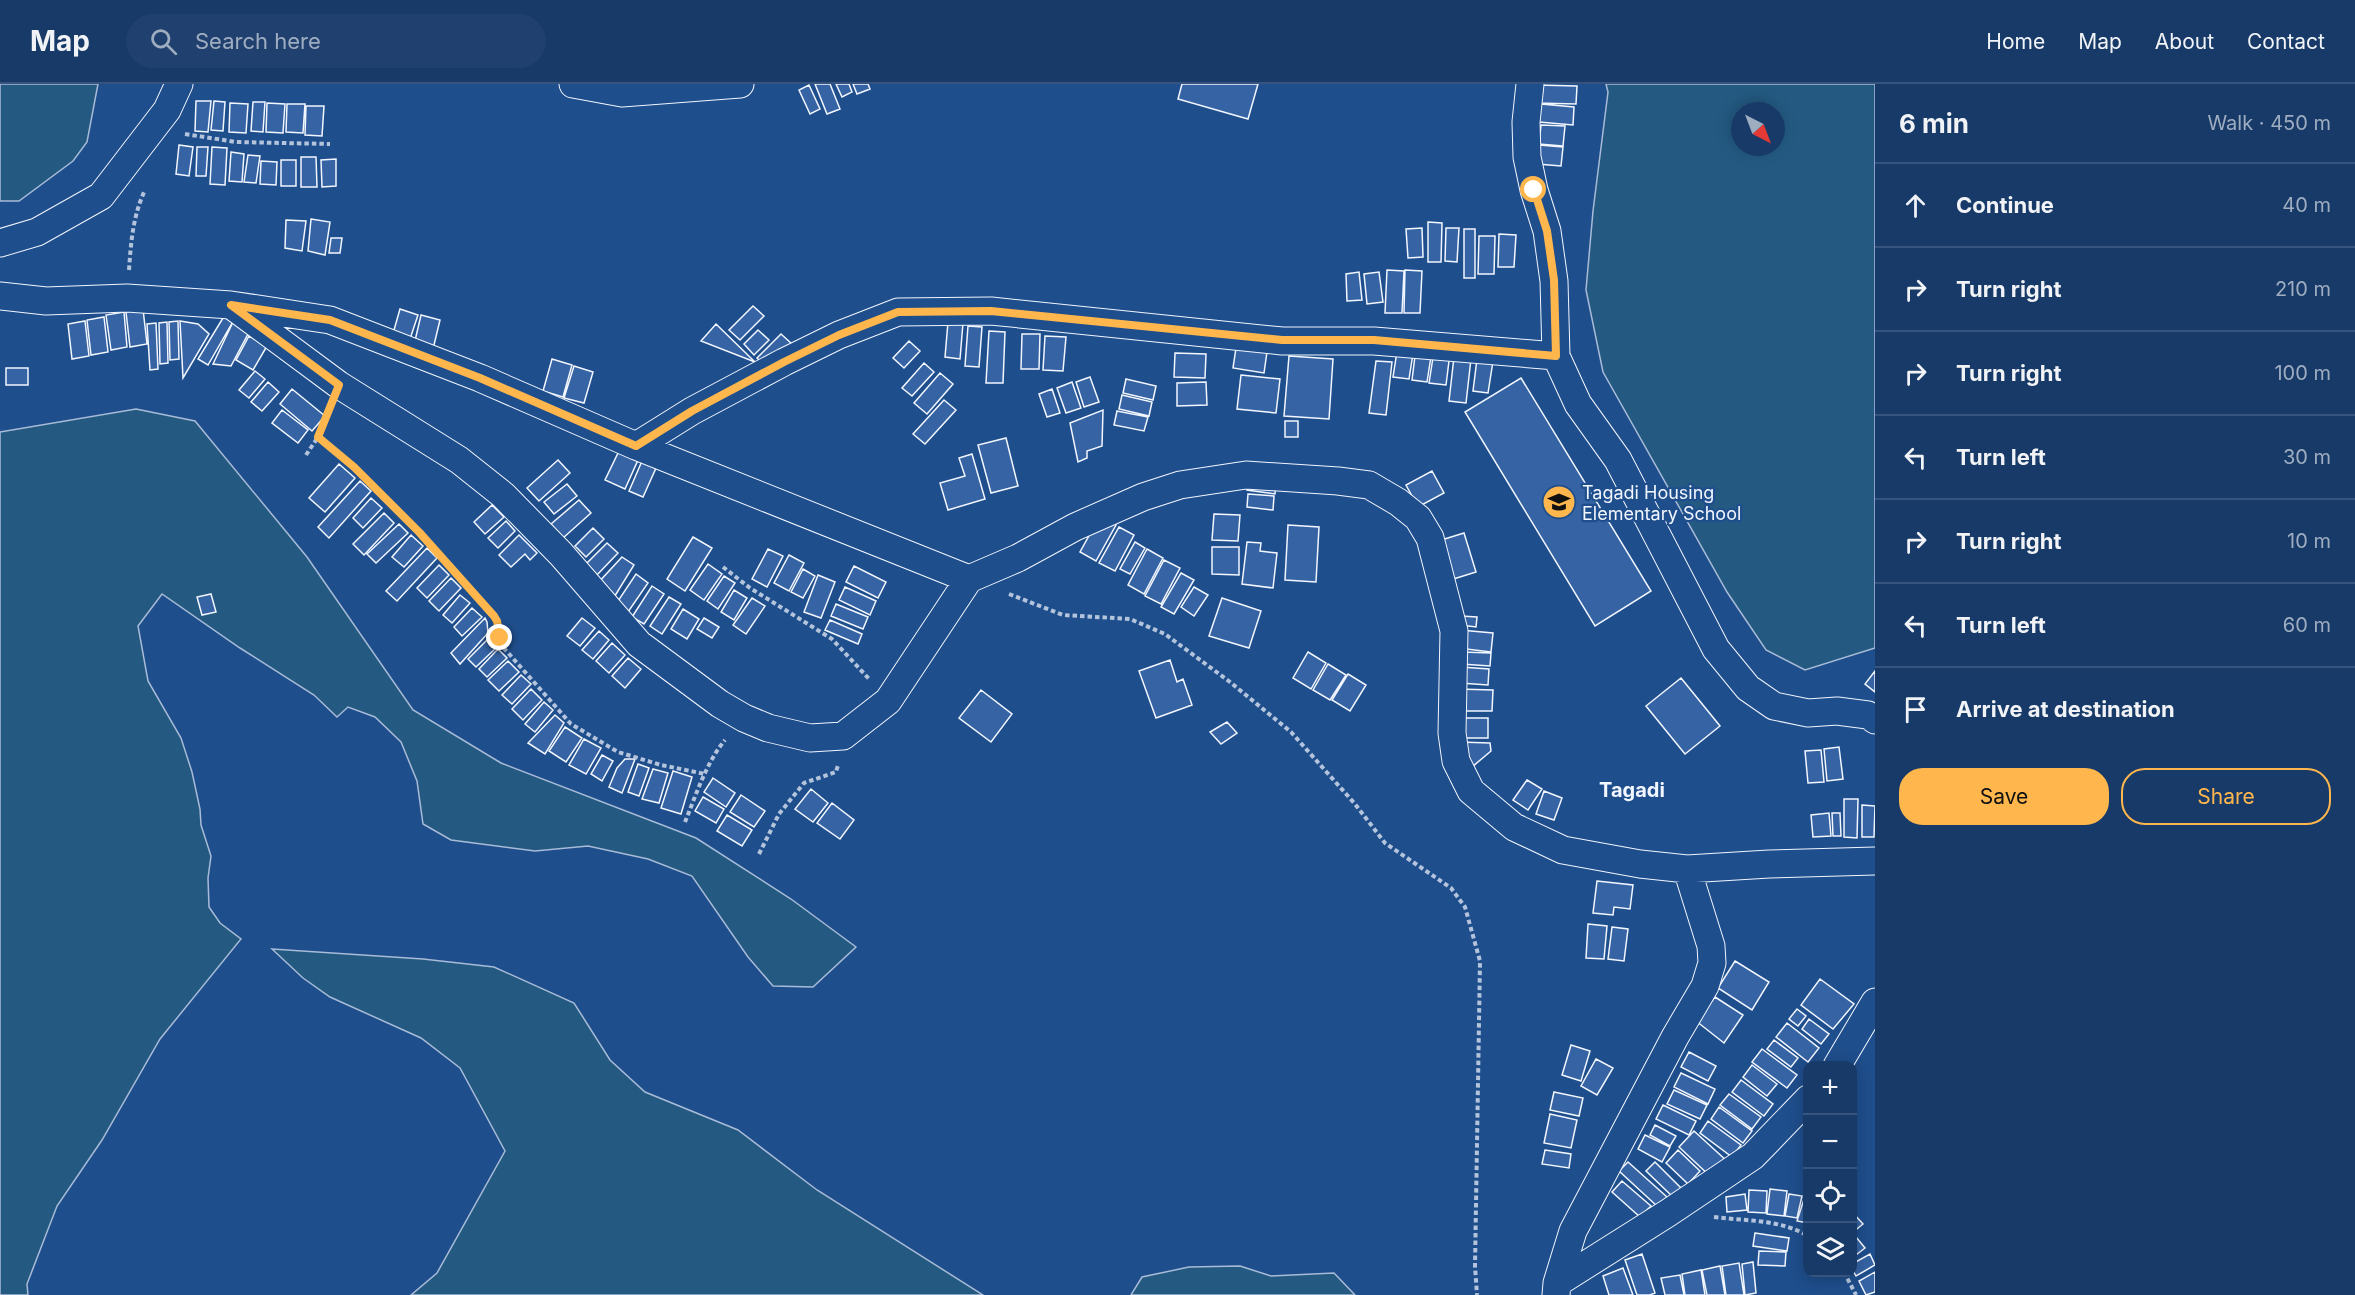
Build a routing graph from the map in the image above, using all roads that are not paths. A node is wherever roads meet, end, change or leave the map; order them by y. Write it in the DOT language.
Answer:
graph roads {
  1 [pos="179,84"];
  2 [pos="573,84"];
  3 [pos="740,84"];
  4 [pos="1530,84"];
  5 [pos="0,243"];
  6 [pos="0,296"];
  7 [pos="231,305"];
  8 [pos="1556,356"];
  9 [pos="636,446"];
  10 [pos="969,579"];
  11 [pos="1875,720"];
  12 [pos="1875,861"];
  13 [pos="1687,869"];
  14 [pos="1875,1002"];
  15 [pos="1839,1061"];
  16 [pos="1803,1104"];
  17 [pos="1556,1289"];
  1 -- 5 [label="street"];
  2 -- 3 [label="street"];
  4 -- 8 [label="street"];
  6 -- 7 [label="street"];
  7 -- 9 [label="street"];
  7 -- 10 [label="street"];
  8 -- 9 [label="street"];
  8 -- 11 [label="street"];
  9 -- 10 [label="street"];
  10 -- 13 [label="street"];
  12 -- 13 [label="street"];
  13 -- 17 [label="street"];
  14 -- 15 [label="street"];
  16 -- 17 [label="street"];
}
